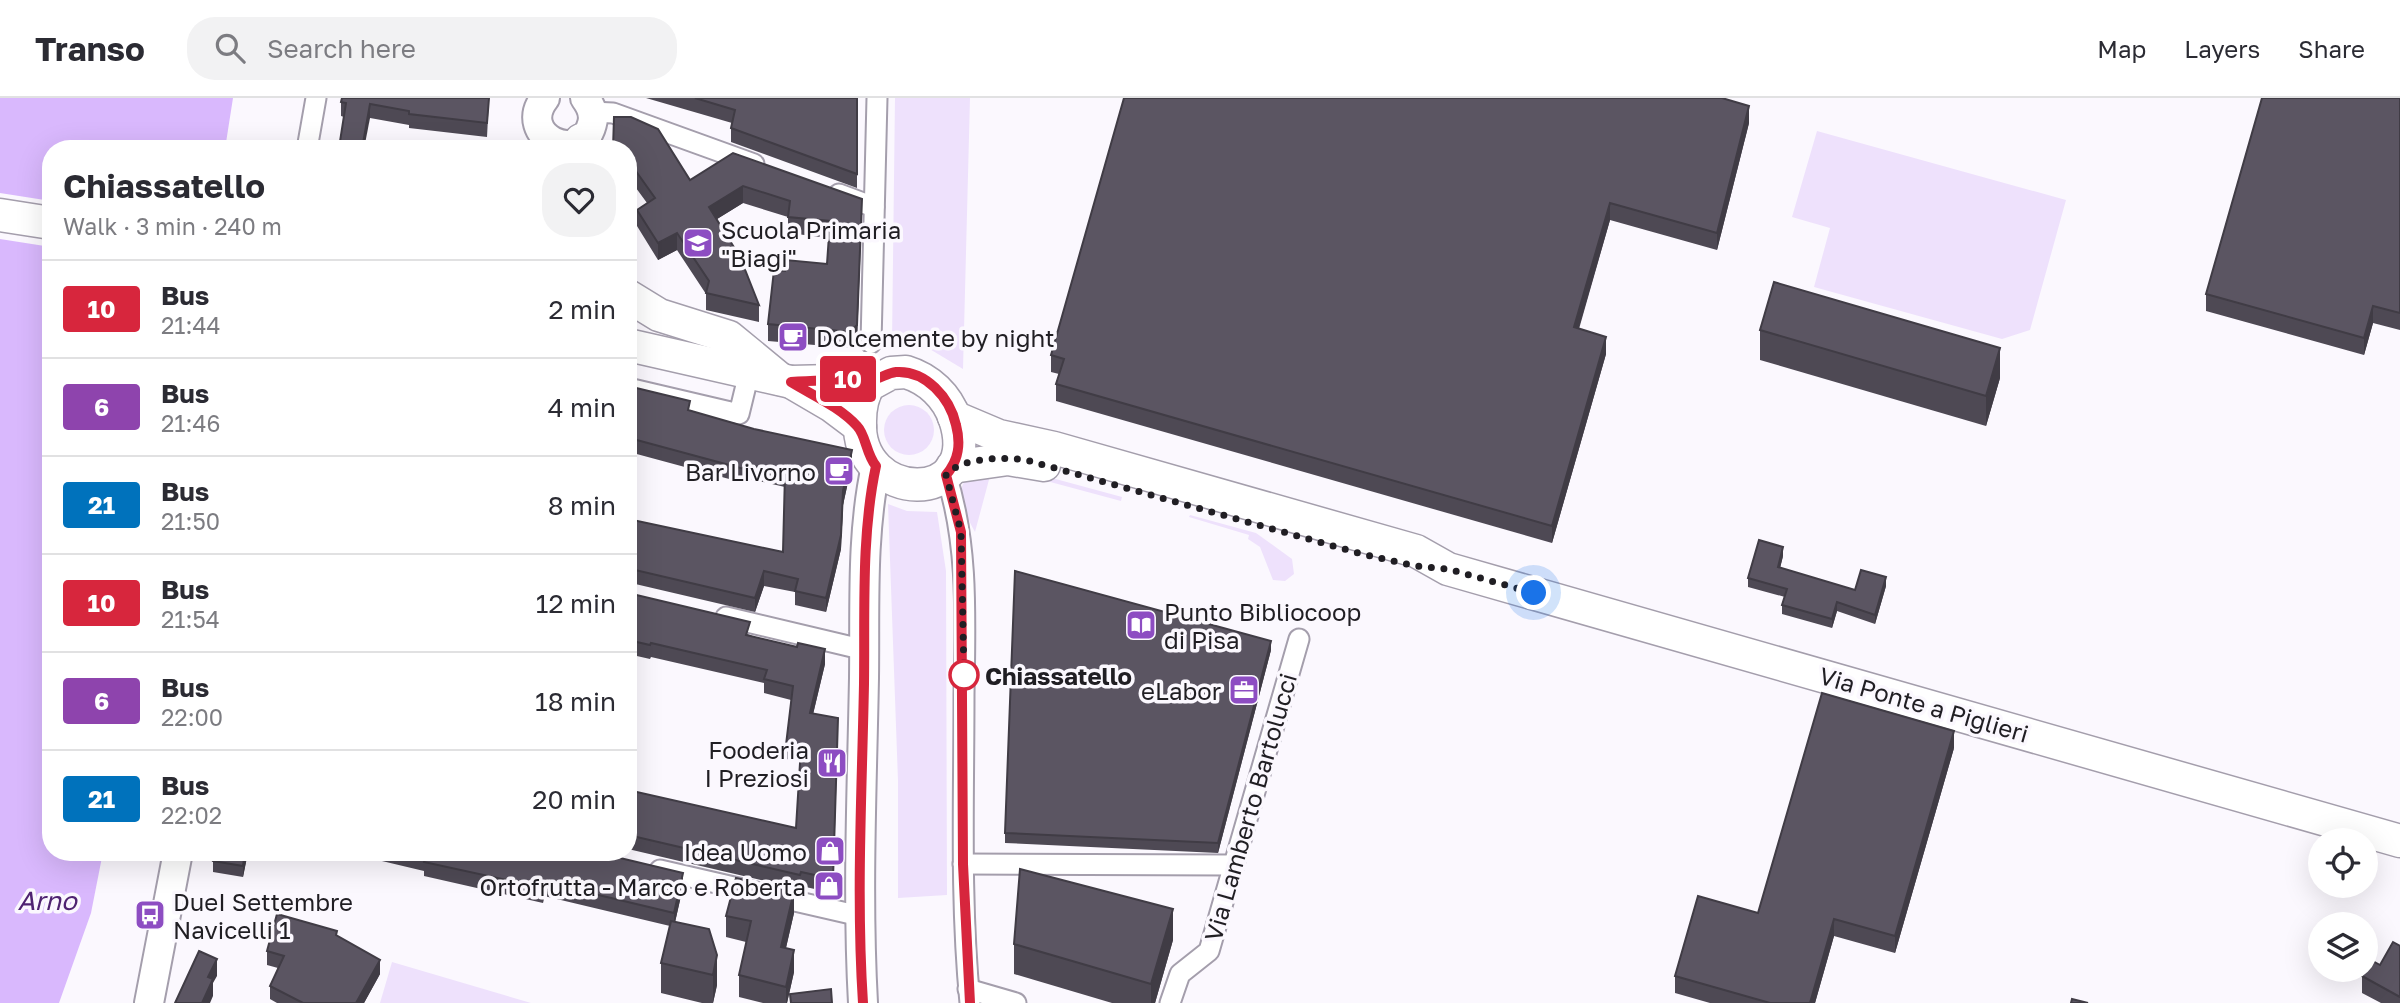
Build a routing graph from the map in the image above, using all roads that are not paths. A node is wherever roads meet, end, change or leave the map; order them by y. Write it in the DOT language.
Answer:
graph roads {
  1 [pos="316,98"];
  2 [pos="877,98"];
  3 [pos="538,102"];
  4 [pos="587,125"];
  5 [pos="309,140"];
  6 [pos="539,140"];
  7 [pos="568,140"];
  8 [pos="770,170"];
  9 [pos="822,188"];
  10 [pos="874,207"];
  11 [pos="0,215"];
  12 [pos="42,222"];
  13 [pos="637,302"];
  14 [pos="871,343"];
  15 [pos="637,347"];
  16 [pos="749,373"];
  17 [pos="875,380"];
  18 [pos="786,381"];
  19 [pos="637,390"];
  20 [pos="954,418"];
  21 [pos="860,427"];
  22 [pos="876,466"];
  23 [pos="949,471"];
  24 [pos="1448,569"];
  25 [pos="708,613"];
  26 [pos="1299,639"];
  27 [pos="864,650"];
  28 [pos="2400,841"];
  29 [pos="176,861"];
  30 [pos="963,864"];
  31 [pos="639,865"];
  32 [pos="1231,865"];
  33 [pos="860,916"];
  34 [pos="969,996"];
  35 [pos="149,1003"];
  36 [pos="863,1003"];
  37 [pos="1016,1003"];
  38 [pos="1170,1003"];
  1 -- 5 [label="street"];
  2 -- 10 [label="street"];
  3 -- 6 [label="street"];
  4 -- 7 [label="street"];
  4 -- 8 [label="street"];
  9 -- 10 [label="street"];
  10 -- 14 [label="street"];
  11 -- 12 [label="main road"];
  13 -- 18 [label="main road"];
  15 -- 16 [label="main road"];
  16 -- 18 [label="main road"];
  16 -- 19 [label="street"];
  17 -- 18 [label="main road"];
  17 -- 20 [label="main road"];
  17 -- 21 [label="main road"];
  18 -- 21 [label="main road"];
  20 -- 23 [label="main road"];
  20 -- 24 [label="main road, Via Ponte a Piglieri"];
  21 -- 22 [label="main road"];
  22 -- 23 [label="main road"];
  22 -- 27 [label="street"];
  23 -- 24 [label="main road, Via Ponte a Piglieri"];
  23 -- 30 [label="street"];
  24 -- 28 [label="main road, Via Ponte a Piglieri"];
  25 -- 27 [label="street"];
  26 -- 32 [label="street, Via Lamberto Bartolucci"];
  27 -- 33 [label="street"];
  29 -- 35 [label="street"];
  30 -- 32 [label="street"];
  30 -- 34 [label="street"];
  31 -- 33 [label="street"];
  32 -- 38 [label="street, Via Lamberto Bartolucci"];
  33 -- 36 [label="street"];
  34 -- 37 [label="street"];
}
